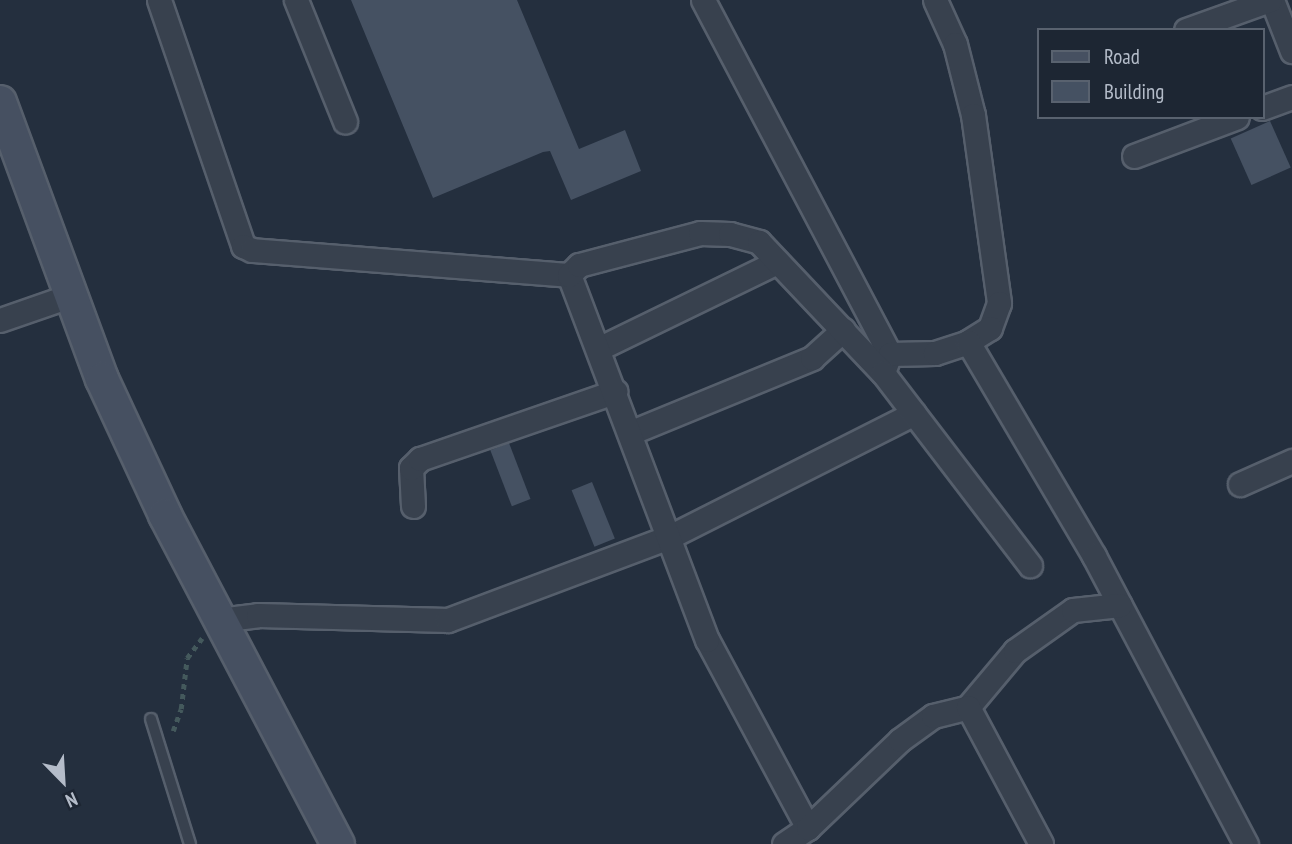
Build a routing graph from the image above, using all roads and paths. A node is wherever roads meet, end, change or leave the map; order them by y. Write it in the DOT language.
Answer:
graph roads {
  1 [pos="159,0"];
  2 [pos="296,0"];
  3 [pos="704,0"];
  4 [pos="935,0"];
  5 [pos="1271,0"];
  6 [pos="1192,28"];
  7 [pos="1292,51"];
  8 [pos="1292,97"];
  9 [pos="0,103"];
  10 [pos="1264,107"];
  11 [pos="1232,119"];
  12 [pos="345,121"];
  13 [pos="1134,156"];
  14 [pos="777,262"];
  15 [pos="569,275"];
  16 [pos="72,295"];
  17 [pos="0,320"];
  18 [pos="843,330"];
  19 [pos="968,342"];
  20 [pos="600,348"];
  21 [pos="886,363"];
  22 [pos="616,391"];
  23 [pos="914,413"];
  24 [pos="632,432"];
  25 [pos="1292,461"];
  26 [pos="1240,484"];
  27 [pos="413,506"];
  28 [pos="671,536"];
  29 [pos="1030,565"];
  30 [pos="1120,605"];
  31 [pos="219,620"];
  32 [pos="968,706"];
  33 [pos="152,719"];
  34 [pos="162,750"];
  35 [pos="808,828"];
  36 [pos="190,844"];
  37 [pos="338,844"];
  38 [pos="784,844"];
  39 [pos="1041,844"];
  40 [pos="1246,844"];
  1 -- 15 [label="street"];
  2 -- 12 [label="street"];
  3 -- 21 [label="street"];
  4 -- 19 [label="street"];
  5 -- 6 [label="street"];
  5 -- 7 [label="street"];
  8 -- 10 [label="street"];
  9 -- 16 [label="street"];
  11 -- 13 [label="street"];
  14 -- 15 [label="street"];
  14 -- 18 [label="street"];
  14 -- 20 [label="street"];
  15 -- 20 [label="street"];
  16 -- 17 [label="street"];
  16 -- 31 [label="street"];
  18 -- 21 [label="street"];
  18 -- 24 [label="street"];
  19 -- 21 [label="street"];
  19 -- 30 [label="street"];
  20 -- 22 [label="street"];
  21 -- 23 [label="street"];
  22 -- 24 [label="street"];
  22 -- 27 [label="street"];
  23 -- 28 [label="street"];
  23 -- 29 [label="street"];
  24 -- 28 [label="street"];
  25 -- 26 [label="street"];
  28 -- 31 [label="street"];
  28 -- 35 [label="street"];
  30 -- 32 [label="street"];
  30 -- 40 [label="street"];
  31 -- 34 [label="path"];
  31 -- 37 [label="street"];
  32 -- 35 [label="street"];
  32 -- 39 [label="street"];
  33 -- 34 [label="lane"];
  34 -- 36 [label="lane"];
  35 -- 38 [label="street"];
}
